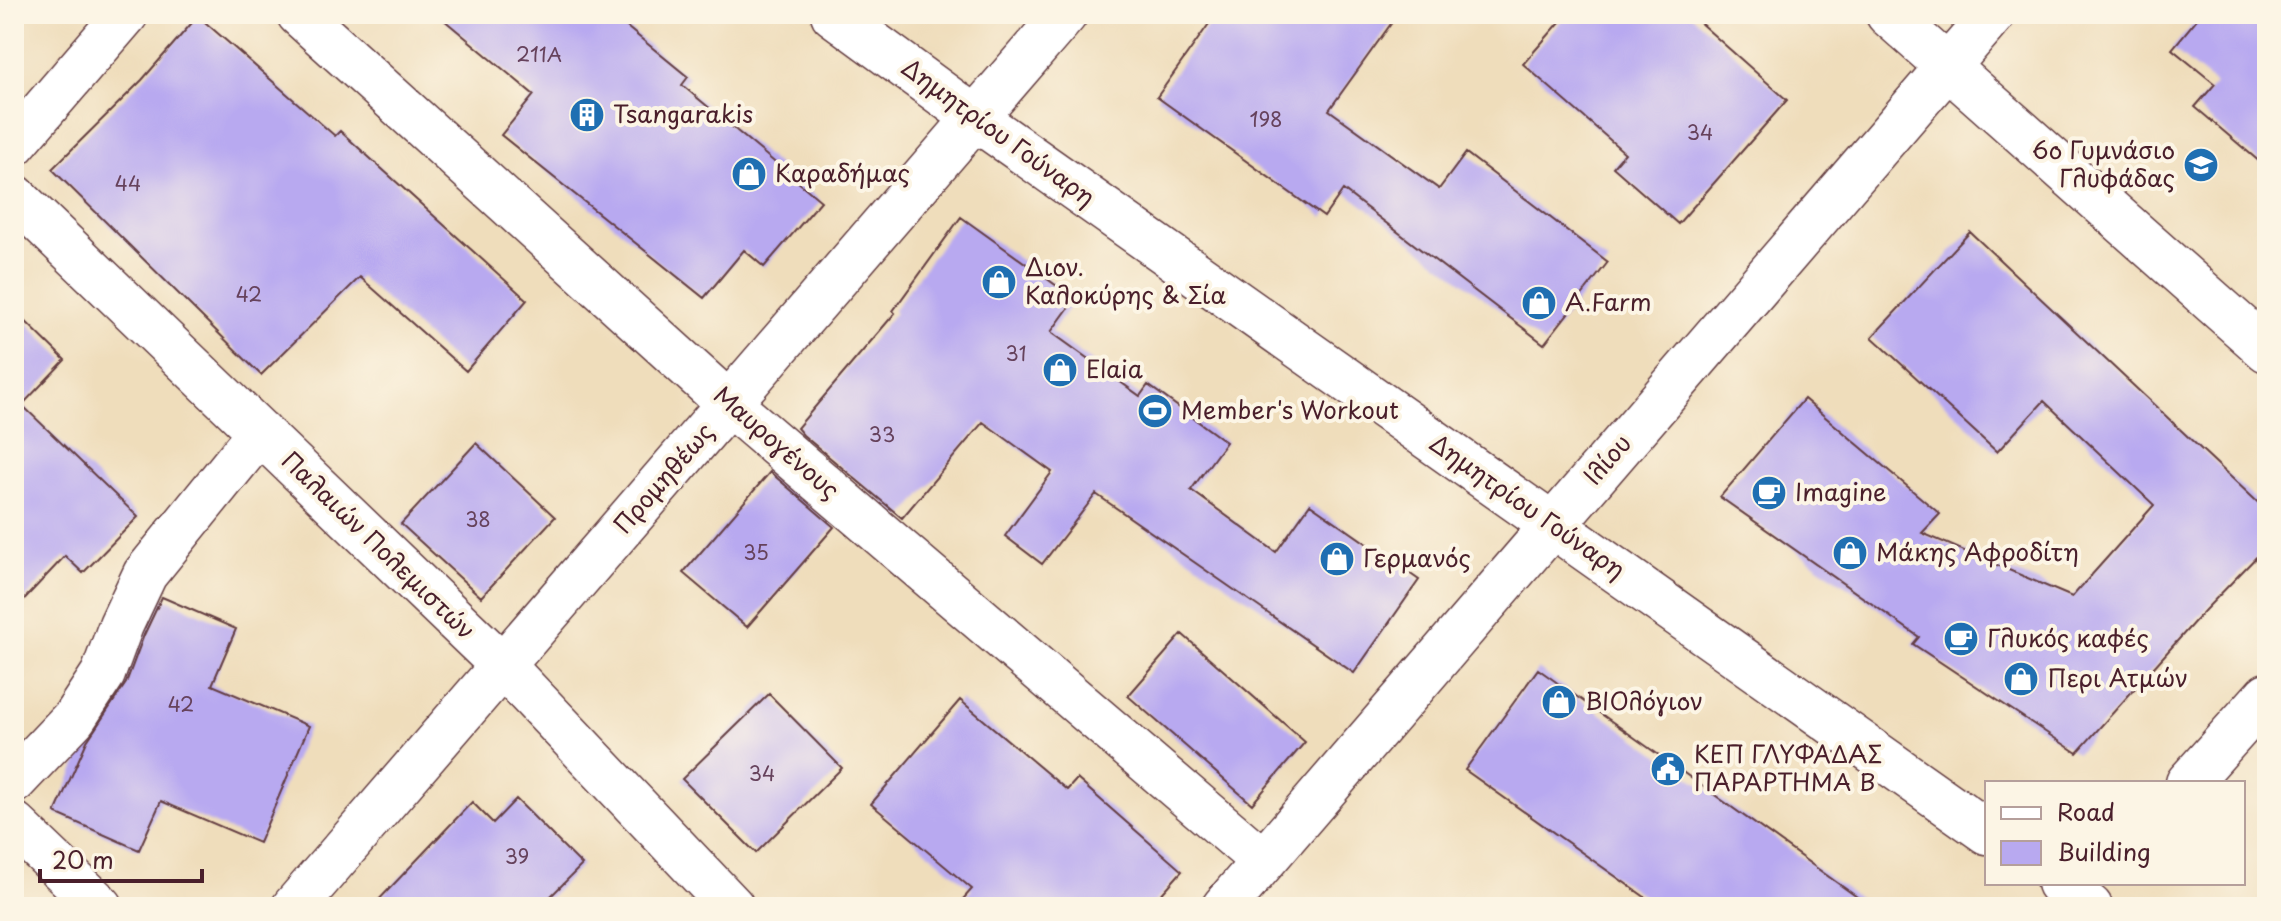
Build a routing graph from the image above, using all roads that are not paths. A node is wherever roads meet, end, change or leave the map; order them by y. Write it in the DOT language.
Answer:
graph roads {
  1 [pos="126,14"];
  2 [pos="299,14"];
  3 [pos="833,14"];
  4 [pos="1065,14"];
  5 [pos="1888,14"];
  6 [pos="1993,14"];
  7 [pos="1946,68"];
  8 [pos="975,118"];
  9 [pos="14,144"];
  10 [pos="14,196"];
  11 [pos="2267,350"];
  12 [pos="729,404"];
  13 [pos="260,432"];
  14 [pos="1552,525"];
  15 [pos="502,665"];
  16 [pos="2267,695"];
  17 [pos="14,781"];
  18 [pos="2190,781"];
  19 [pos="14,824"];
  20 [pos="1985,831"];
  21 [pos="1263,861"];
  22 [pos="101,907"];
  23 [pos="294,907"];
  24 [pos="732,907"];
  25 [pos="1224,907"];
  1 -- 9 [label="street"];
  2 -- 12 [label="street, Μαυρογένους"];
  3 -- 8 [label="street, Δημητρίου Γούναρη"];
  4 -- 8 [label="street, Προμηθέως"];
  5 -- 7 [label="street"];
  6 -- 7 [label="street, Ιλίου"];
  7 -- 11 [label="street"];
  7 -- 14 [label="street, Ιλίου"];
  8 -- 12 [label="street, Προμηθέως"];
  8 -- 14 [label="street, Δημητρίου Γούναρη"];
  10 -- 13 [label="street, Παλαιών Πολεμιστών"];
  12 -- 15 [label="street, Προμηθέως"];
  12 -- 21 [label="street, Μαυρογένους"];
  13 -- 15 [label="street, Παλαιών Πολεμιστών"];
  13 -- 17 [label="street"];
  14 -- 20 [label="street, Δημητρίου Γούναρη"];
  14 -- 21 [label="street, Ιλίου"];
  15 -- 23 [label="street, Προμηθέως"];
  15 -- 24 [label="street, Παλαιών Πολεμιστών"];
  16 -- 18 [label="street"];
  19 -- 22 [label="street"];
  21 -- 25 [label="street, Ιλίου"];
}
